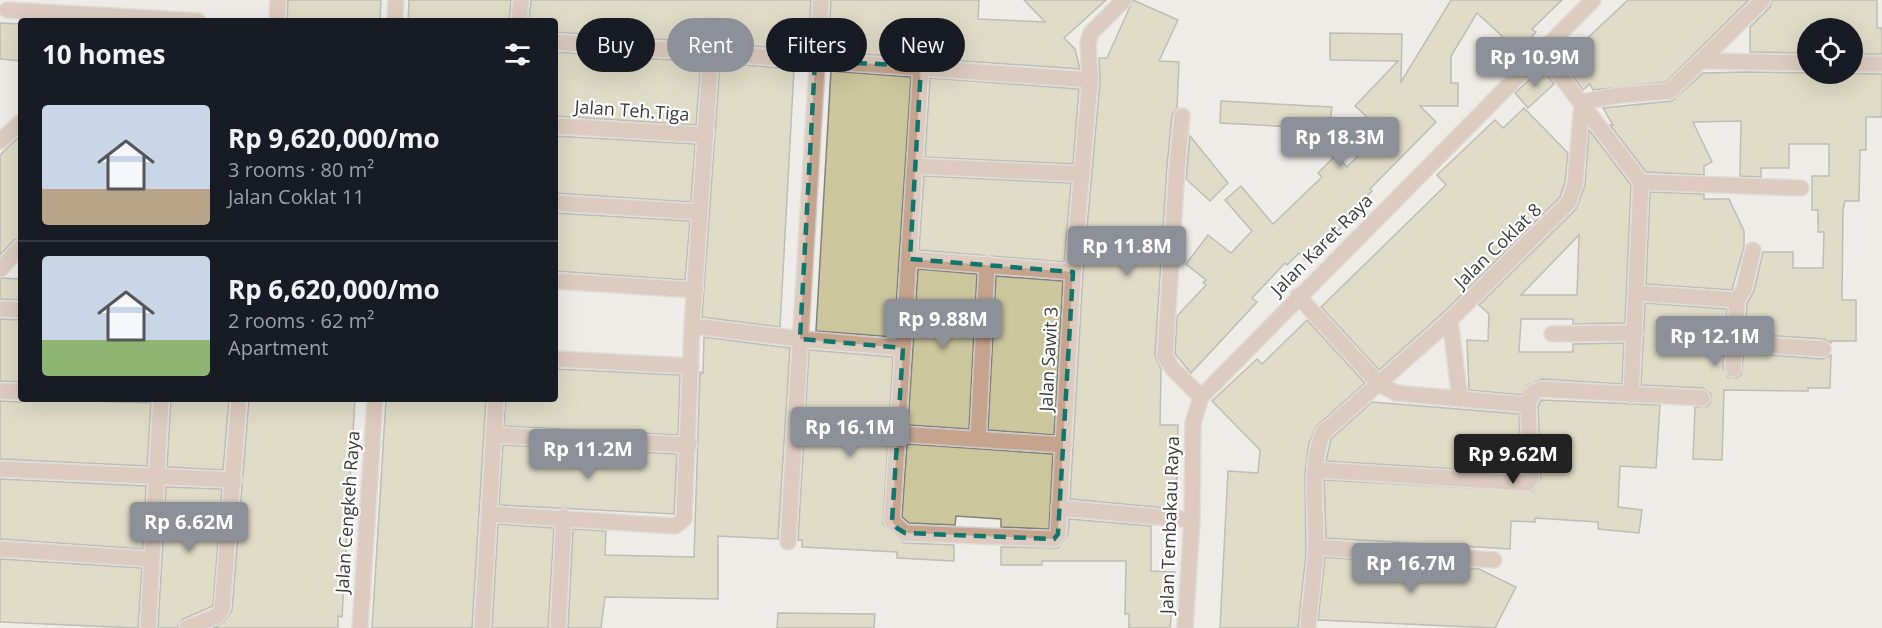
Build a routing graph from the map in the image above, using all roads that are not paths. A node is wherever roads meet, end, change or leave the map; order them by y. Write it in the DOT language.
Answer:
graph roads {
  1 [pos="278,0"];
  2 [pos="396,0"];
  3 [pos="520,0"];
  4 [pos="821,0"];
  5 [pos="1124,0"];
  6 [pos="1593,0"];
  7 [pos="1763,0"];
  8 [pos="7,10"];
  9 [pos="146,18"];
  10 [pos="277,18"];
  11 [pos="395,18"];
  12 [pos="519,18"];
  13 [pos="819,18"];
  14 [pos="558,42"];
  15 [pos="667,49"];
  16 [pos="1543,53"];
  17 [pos="1703,61"];
  18 [pos="1797,63"];
  19 [pos="1863,64"];
  20 [pos="1882,64"];
  21 [pos="965,70"];
  22 [pos="710,72"];
  23 [pos="814,72"];
  24 [pos="921,72"];
  25 [pos="1090,80"];
  26 [pos="1582,102"];
  27 [pos="1182,116"];
  28 [pos="18,125"];
  29 [pos="558,126"];
  30 [pos="706,135"];
  31 [pos="0,141"];
  32 [pos="916,166"];
  33 [pos="1081,174"];
  34 [pos="1641,182"];
  35 [pos="1801,188"];
  36 [pos="558,203"];
  37 [pos="700,212"];
  38 [pos="1753,249"];
  39 [pos="18,250"];
  40 [pos="910,259"];
  41 [pos="987,264"];
  42 [pos="0,269"];
  43 [pos="1073,272"];
  44 [pos="558,281"];
  45 [pos="695,290"];
  46 [pos="1636,293"];
  47 [pos="1298,296"];
  48 [pos="1737,300"];
  49 [pos="0,309"];
  50 [pos="18,310"];
  51 [pos="1450,320"];
  52 [pos="692,326"];
  53 [pos="1635,333"];
  54 [pos="1552,334"];
  55 [pos="800,339"];
  56 [pos="1735,343"];
  57 [pos="903,348"];
  58 [pos="1823,349"];
  59 [pos="558,359"];
  60 [pos="691,366"];
  61 [pos="1733,369"];
  62 [pos="1379,384"];
  63 [pos="0,391"];
  64 [pos="18,392"];
  65 [pos="1631,395"];
  66 [pos="1201,397"];
  67 [pos="1460,399"];
  68 [pos="1702,399"];
  69 [pos="161,402"];
  70 [pos="239,402"];
  71 [pos="375,402"];
  72 [pos="496,402"];
  73 [pos="1528,405"];
  74 [pos="1193,423"];
  75 [pos="899,434"];
  76 [pos="494,435"];
  77 [pos="978,438"];
  78 [pos="689,445"];
  79 [pos="1064,445"];
  80 [pos="0,469"];
  81 [pos="1316,470"];
  82 [pos="156,477"];
  83 [pos="234,480"];
  84 [pos="1059,508"];
  85 [pos="490,514"];
  86 [pos="564,517"];
  87 [pos="1192,520"];
  88 [pos="788,542"];
  89 [pos="1316,547"];
  90 [pos="0,549"];
  91 [pos="152,559"];
  92 [pos="1494,560"];
  93 [pos="148,628"];
  94 [pos="187,628"];
  95 [pos="360,628"];
  96 [pos="482,628"];
  97 [pos="558,628"];
  98 [pos="1185,628"];
  99 [pos="1308,628"];
  1 -- 10 [label="street"];
  2 -- 11 [label="street"];
  3 -- 12 [label="street"];
  4 -- 13 [label="street"];
  5 -- 25 [label="street, Jalan Sawit 3"];
  6 -- 16 [label="street, Jalan Karet Raya"];
  7 -- 17 [label="street"];
  8 -- 9 [label="street"];
  14 -- 15 [label="street"];
  16 -- 26 [label="street"];
  16 -- 47 [label="street, Jalan Karet Raya"];
  17 -- 18 [label="street"];
  17 -- 26 [label="street"];
  19 -- 20 [label="street"];
  21 -- 25 [label="street"];
  22 -- 30 [label="street"];
  23 -- 55 [label="street"];
  24 -- 32 [label="street"];
  25 -- 33 [label="street, Jalan Sawit 3"];
  26 -- 34 [label="street"];
  26 -- 51 [label="street, Jalan Coklat 8"];
  27 -- 66 [label="street"];
  28 -- 31 [label="street"];
  29 -- 30 [label="street, Jalan Teh.Tiga"];
  30 -- 37 [label="street"];
  32 -- 33 [label="street"];
  32 -- 40 [label="street"];
  33 -- 43 [label="street, Jalan Sawit 3"];
  34 -- 35 [label="street"];
  34 -- 46 [label="street"];
  36 -- 37 [label="street"];
  37 -- 45 [label="street"];
  38 -- 48 [label="street"];
  39 -- 42 [label="street"];
  40 -- 41 [label="street"];
  40 -- 57 [label="street"];
  41 -- 43 [label="street"];
  41 -- 77 [label="street"];
  43 -- 79 [label="street, Jalan Sawit 3"];
  44 -- 45 [label="street"];
  45 -- 52 [label="street"];
  46 -- 48 [label="street"];
  46 -- 53 [label="street"];
  47 -- 62 [label="street"];
  47 -- 66 [label="street, Jalan Karet Raya"];
  48 -- 56 [label="street"];
  49 -- 50 [label="street"];
  51 -- 62 [label="street, Jalan Coklat 8"];
  51 -- 67 [label="street"];
  52 -- 55 [label="street"];
  52 -- 60 [label="street"];
  53 -- 54 [label="street"];
  53 -- 65 [label="street"];
  55 -- 57 [label="street"];
  55 -- 88 [label="street"];
  56 -- 58 [label="street"];
  56 -- 61 [label="street"];
  57 -- 75 [label="street"];
  59 -- 60 [label="street"];
  60 -- 78 [label="street"];
  62 -- 67 [label="street"];
  62 -- 81 [label="street, Jalan Coklat 8"];
  63 -- 64 [label="street"];
  65 -- 68 [label="street"];
  65 -- 73 [label="street"];
  66 -- 74 [label="street, Jalan Karet Raya"];
  67 -- 73 [label="street"];
  69 -- 82 [label="street"];
  70 -- 83 [label="street"];
  71 -- 95 [label="street, Jalan Cengkeh Raya"];
  72 -- 76 [label="street"];
  73 -- 81 [label="street"];
  74 -- 87 [label="street, Jalan Tembakau Raya"];
  75 -- 77 [label="street"];
  75 -- 84 [label="street, Jalan Sawit 3"];
  76 -- 78 [label="street"];
  76 -- 85 [label="street"];
  77 -- 79 [label="street"];
  78 -- 86 [label="street"];
  79 -- 84 [label="street, Jalan Sawit 3"];
  80 -- 82 [label="street"];
  81 -- 89 [label="street, Jalan Coklat 8"];
  82 -- 83 [label="street"];
  82 -- 91 [label="street"];
  83 -- 94 [label="street"];
  84 -- 87 [label="street"];
  85 -- 86 [label="street"];
  85 -- 96 [label="street"];
  86 -- 97 [label="street"];
  87 -- 98 [label="street, Jalan Tembakau Raya"];
  89 -- 92 [label="street"];
  89 -- 99 [label="street, Jalan Coklat 8"];
  90 -- 91 [label="street"];
  91 -- 93 [label="street"];
}
